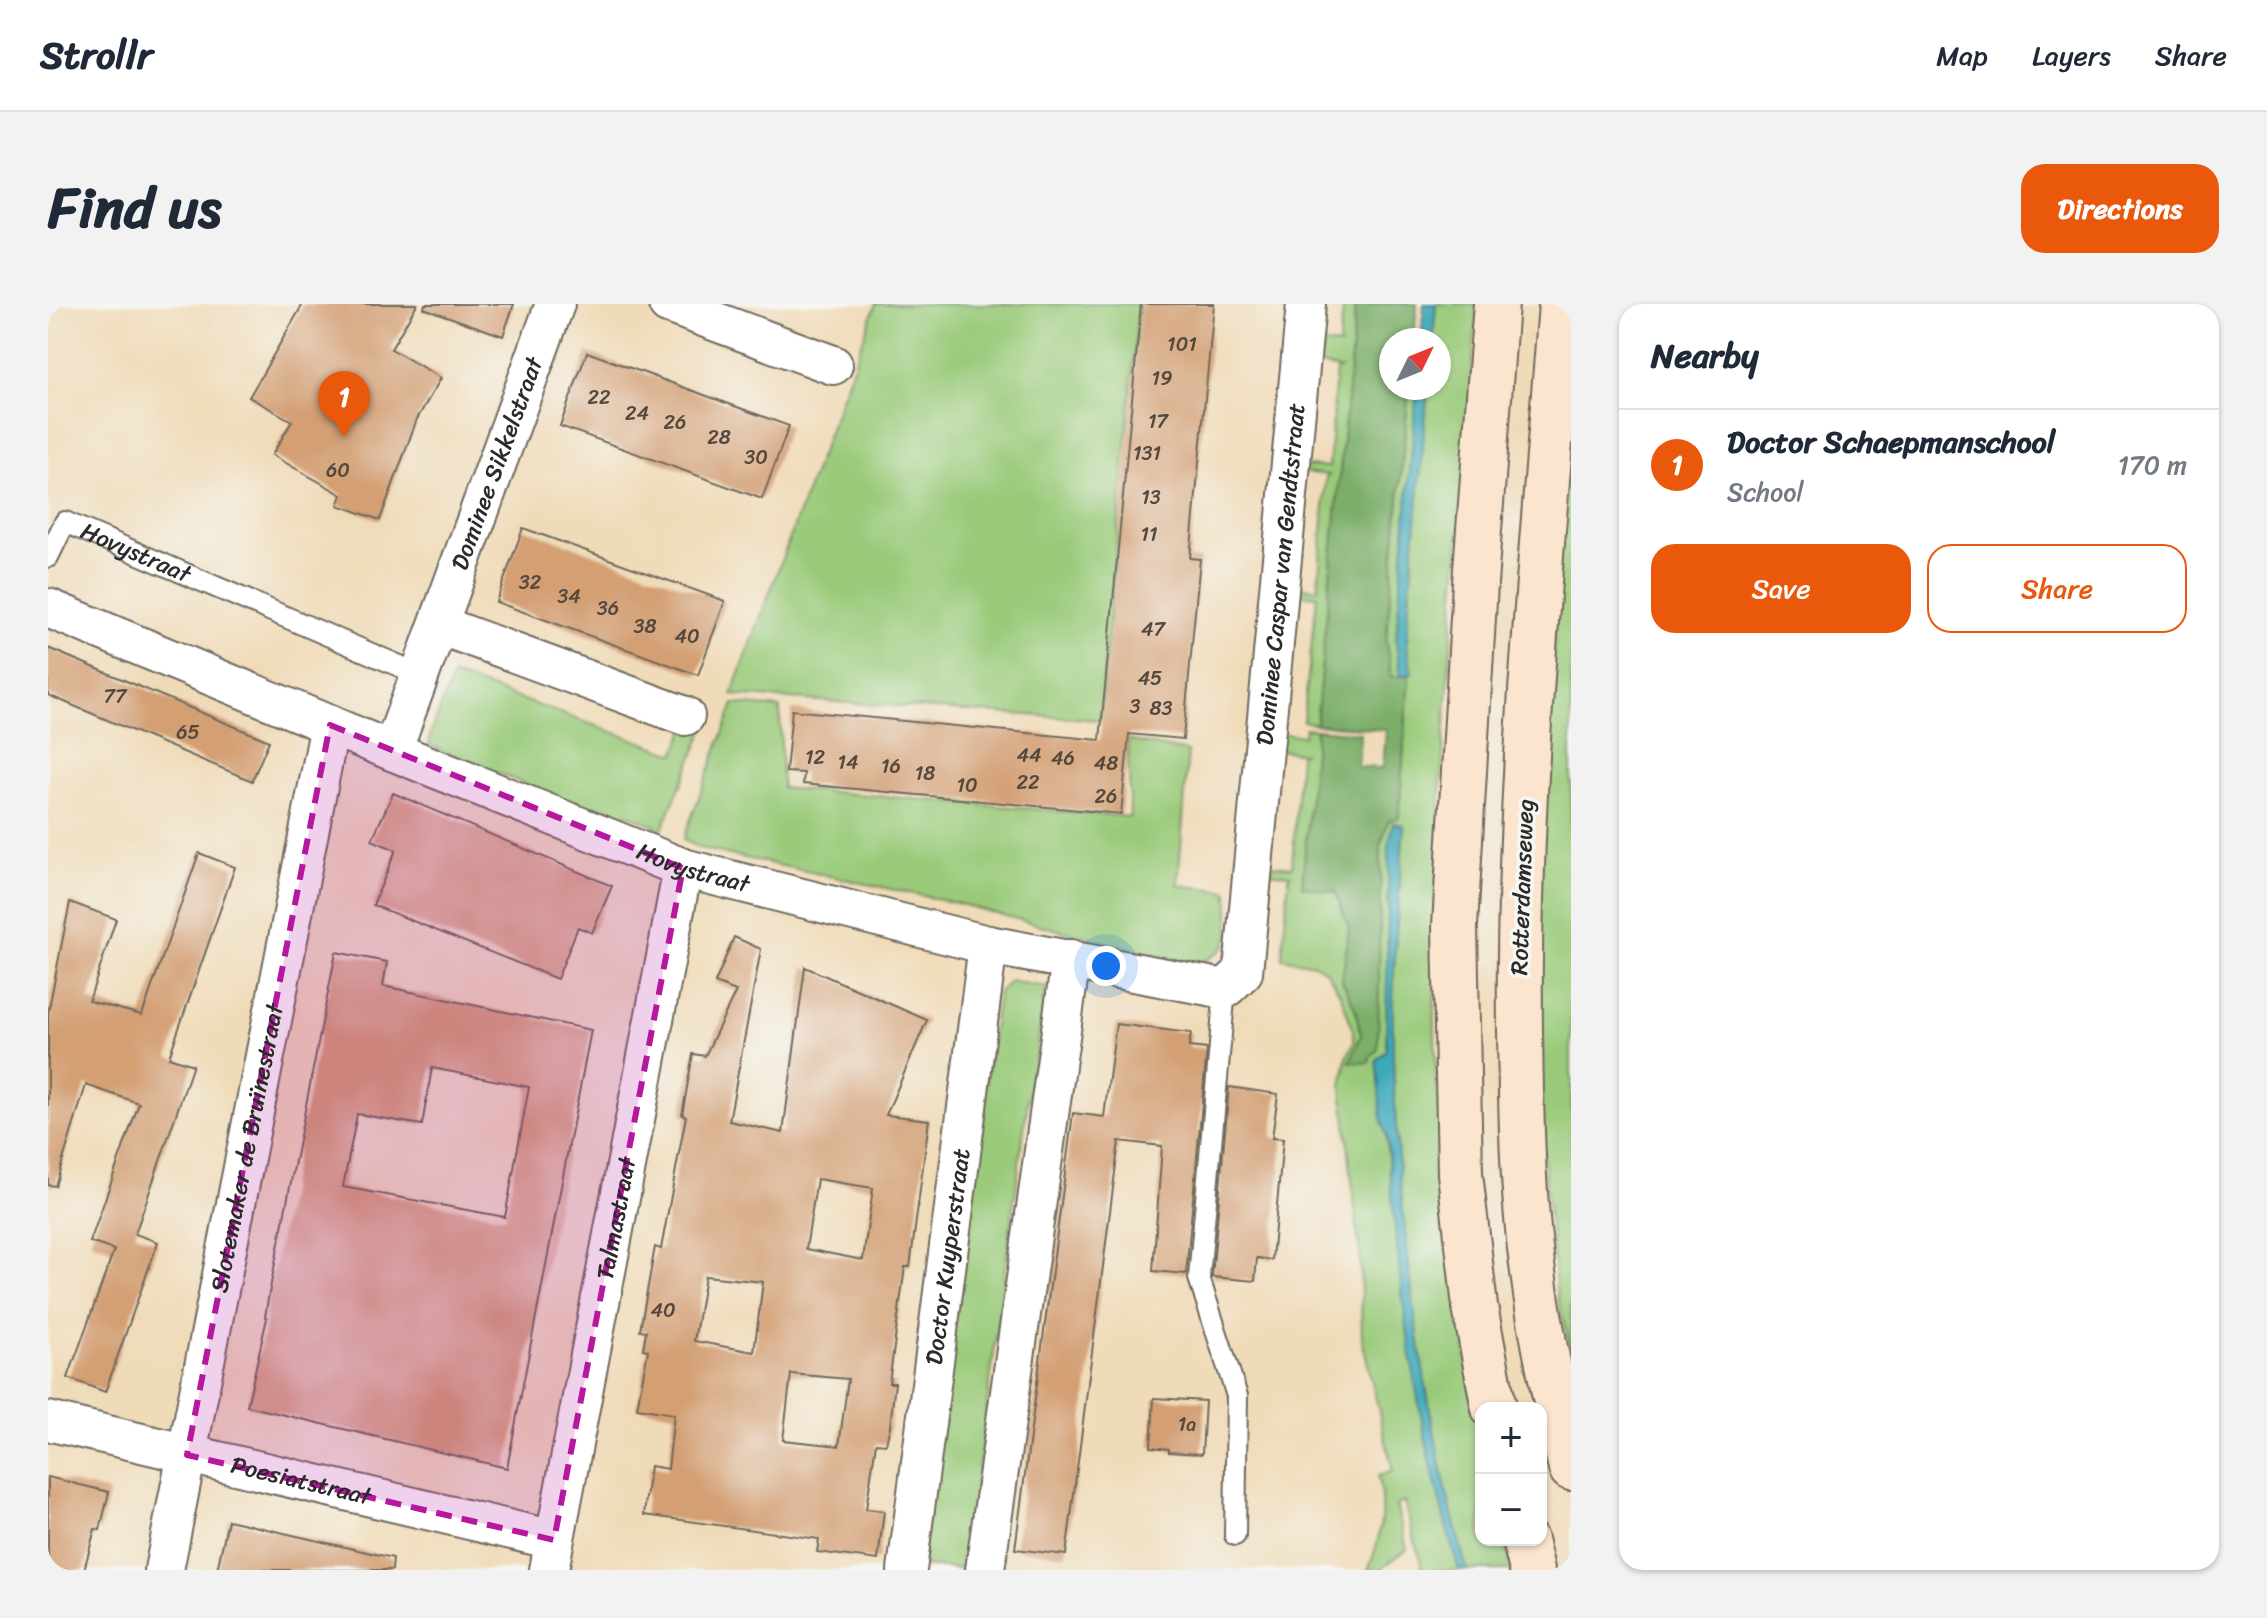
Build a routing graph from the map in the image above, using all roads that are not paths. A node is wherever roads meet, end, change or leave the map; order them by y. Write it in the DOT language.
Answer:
graph roads {
  1 [pos="555,304"];
  2 [pos="668,304"];
  3 [pos="1306,304"];
  4 [pos="1496,304"];
  5 [pos="1561,304"];
  6 [pos="833,365"];
  7 [pos="48,557"];
  8 [pos="48,608"];
  9 [pos="439,625"];
  10 [pos="418,674"];
  11 [pos="685,716"];
  12 [pos="330,725"];
  13 [pos="392,751"];
  14 [pos="683,868"];
  15 [pos="988,945"];
  16 [pos="1071,959"];
  17 [pos="1225,989"];
  18 [pos="1493,1402"];
  19 [pos="48,1421"];
  20 [pos="187,1455"];
  21 [pos="1571,1468"];
  22 [pos="1235,1535"];
  23 [pos="1526,1546"];
  24 [pos="552,1555"];
  25 [pos="164,1570"];
  26 [pos="907,1570"];
  27 [pos="985,1570"];
  28 [pos="1532,1570"];
  1 -- 9 [label="street, Dominee Sikkelstraat"];
  2 -- 6 [label="street"];
  3 -- 17 [label="street, Dominee Caspar van Gendtstraat"];
  4 -- 18 [label="main road"];
  5 -- 21 [label="main road, Rotterdamseweg"];
  7 -- 10 [label="lane, Hovystraat"];
  8 -- 12 [label="street, Hovystraat"];
  9 -- 10 [label="street, Dominee Sikkelstraat"];
  9 -- 11 [label="street"];
  10 -- 13 [label="street, Dominee Sikkelstraat"];
  12 -- 13 [label="street, Hovystraat"];
  12 -- 20 [label="street, Slotemaker de Bruïnestraat"];
  13 -- 14 [label="street, Hovystraat"];
  14 -- 15 [label="street, Hovystraat"];
  14 -- 24 [label="street, Talmastraat"];
  15 -- 16 [label="street, Hovystraat"];
  15 -- 26 [label="street, Doctor Kuyperstraat"];
  16 -- 17 [label="street, Hovystraat"];
  16 -- 27 [label="street"];
  17 -- 22 [label="lane"];
  19 -- 20 [label="street, Poesiatstraat"];
  20 -- 24 [label="street, Poesiatstraat"];
  20 -- 25 [label="street, Slotemaker de Bruïnestraat"];
  23 -- 28 [label="main road"];
}
